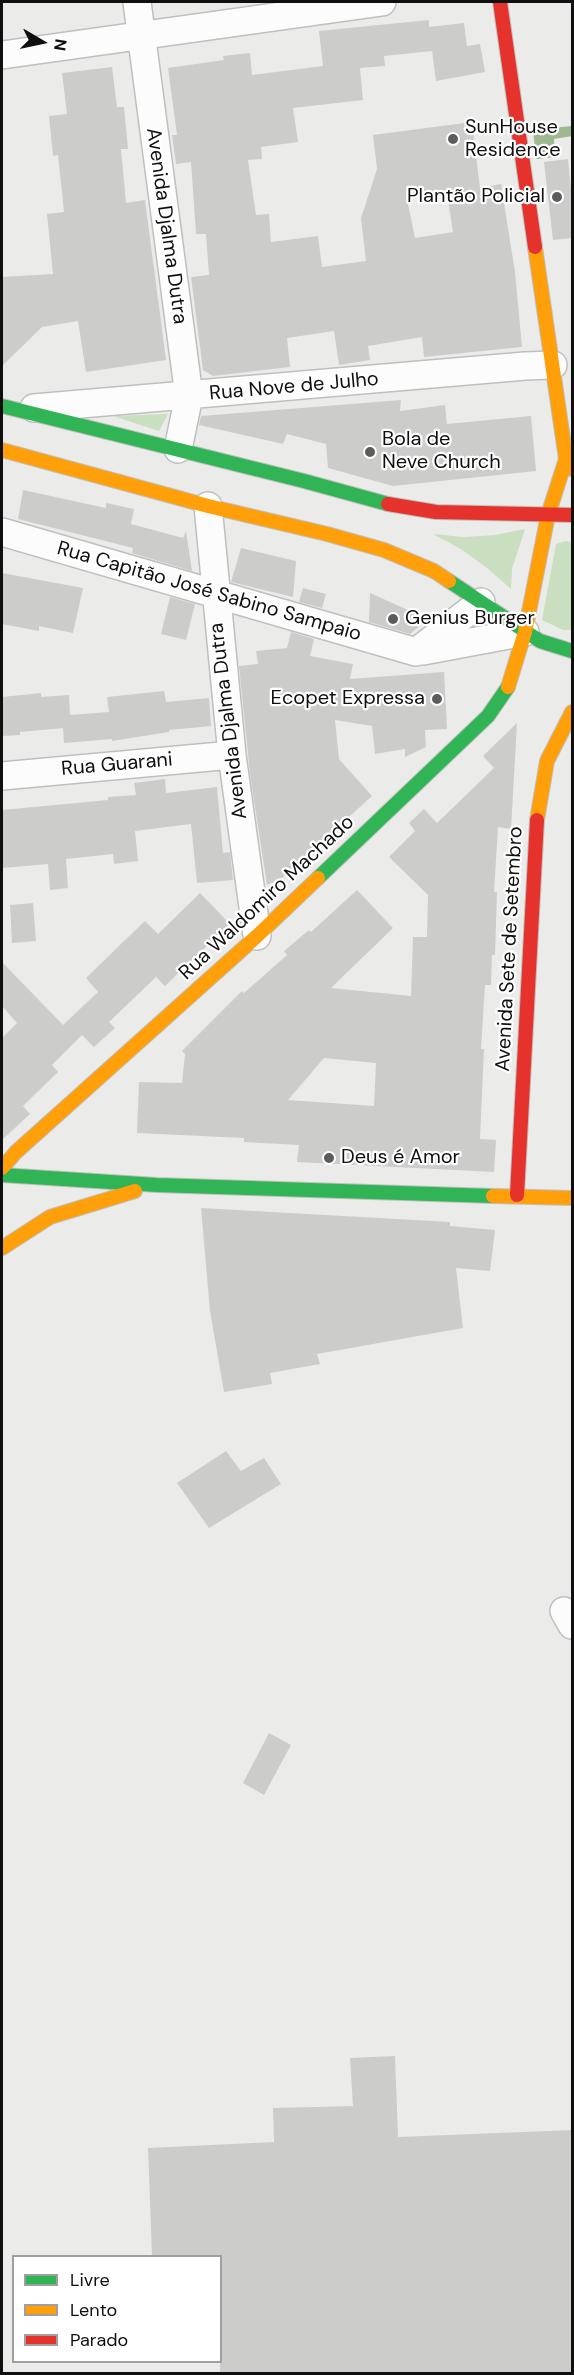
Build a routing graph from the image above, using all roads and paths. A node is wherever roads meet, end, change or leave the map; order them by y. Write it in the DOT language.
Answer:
graph roads {
  1 [pos="137,2"];
  2 [pos="382,2"];
  3 [pos="500,2"];
  4 [pos="141,36"];
  5 [pos="2,55"];
  6 [pos="558,365"];
  7 [pos="189,396"];
  8 [pos="8,408"];
  9 [pos="2,450"];
  10 [pos="174,456"];
  11 [pos="569,464"];
  12 [pos="157,474"];
  13 [pos="130,485"];
  14 [pos="208,506"];
  15 [pos="548,515"];
  16 [pos="573,515"];
  17 [pos="2,532"];
  18 [pos="215,593"];
  19 [pos="481,602"];
  20 [pos="525,632"];
  21 [pos="573,651"];
  22 [pos="416,652"];
  23 [pos="573,712"];
  24 [pos="232,755"];
  25 [pos="2,776"];
  26 [pos="257,936"];
  27 [pos="2,1168"];
  28 [pos="2,1175"];
  29 [pos="157,1185"];
  30 [pos="517,1195"];
  31 [pos="573,1198"];
  32 [pos="2,1248"];
  1 -- 4 [label="street, Avenida Djalma Dutra"];
  2 -- 4 [label="street"];
  3 -- 6 [label="main road"];
  4 -- 5 [label="street"];
  4 -- 7 [label="street, Avenida Djalma Dutra"];
  6 -- 7 [label="street, Rua Nove de Julho"];
  6 -- 11 [label="main road"];
  7 -- 8 [label="street, Rua Nove de Julho"];
  7 -- 10 [label="street, Avenida Djalma Dutra"];
  8 -- 10 [label="main road"];
  9 -- 13 [label="main road"];
  10 -- 15 [label="main road"];
  11 -- 15 [label="main road"];
  12 -- 13 [label="main road"];
  13 -- 14 [label="main road"];
  14 -- 18 [label="street, Avenida Djalma Dutra"];
  14 -- 19 [label="main road"];
  15 -- 16 [label="main road"];
  15 -- 20 [label="main road, Rua Waldomiro Machado"];
  17 -- 18 [label="street, Rua Capitão José Sabino Sampaio"];
  18 -- 22 [label="street, Rua Capitão José Sabino Sampaio"];
  18 -- 24 [label="street, Avenida Djalma Dutra"];
  19 -- 20 [label="main road"];
  19 -- 22 [label="street"];
  20 -- 21 [label="main road"];
  20 -- 22 [label="street, Rua Capitão José Sabino Sampaio"];
  20 -- 26 [label="main road, Rua Waldomiro Machado"];
  23 -- 30 [label="main road, Avenida Sete de Setembro"];
  24 -- 25 [label="street, Rua Guarani"];
  24 -- 26 [label="street, Avenida Djalma Dutra"];
  26 -- 27 [label="main road, Rua Waldomiro Machado"];
  28 -- 29 [label="main road"];
  29 -- 30 [label="main road"];
  29 -- 32 [label="main road"];
  30 -- 31 [label="main road"];
}
